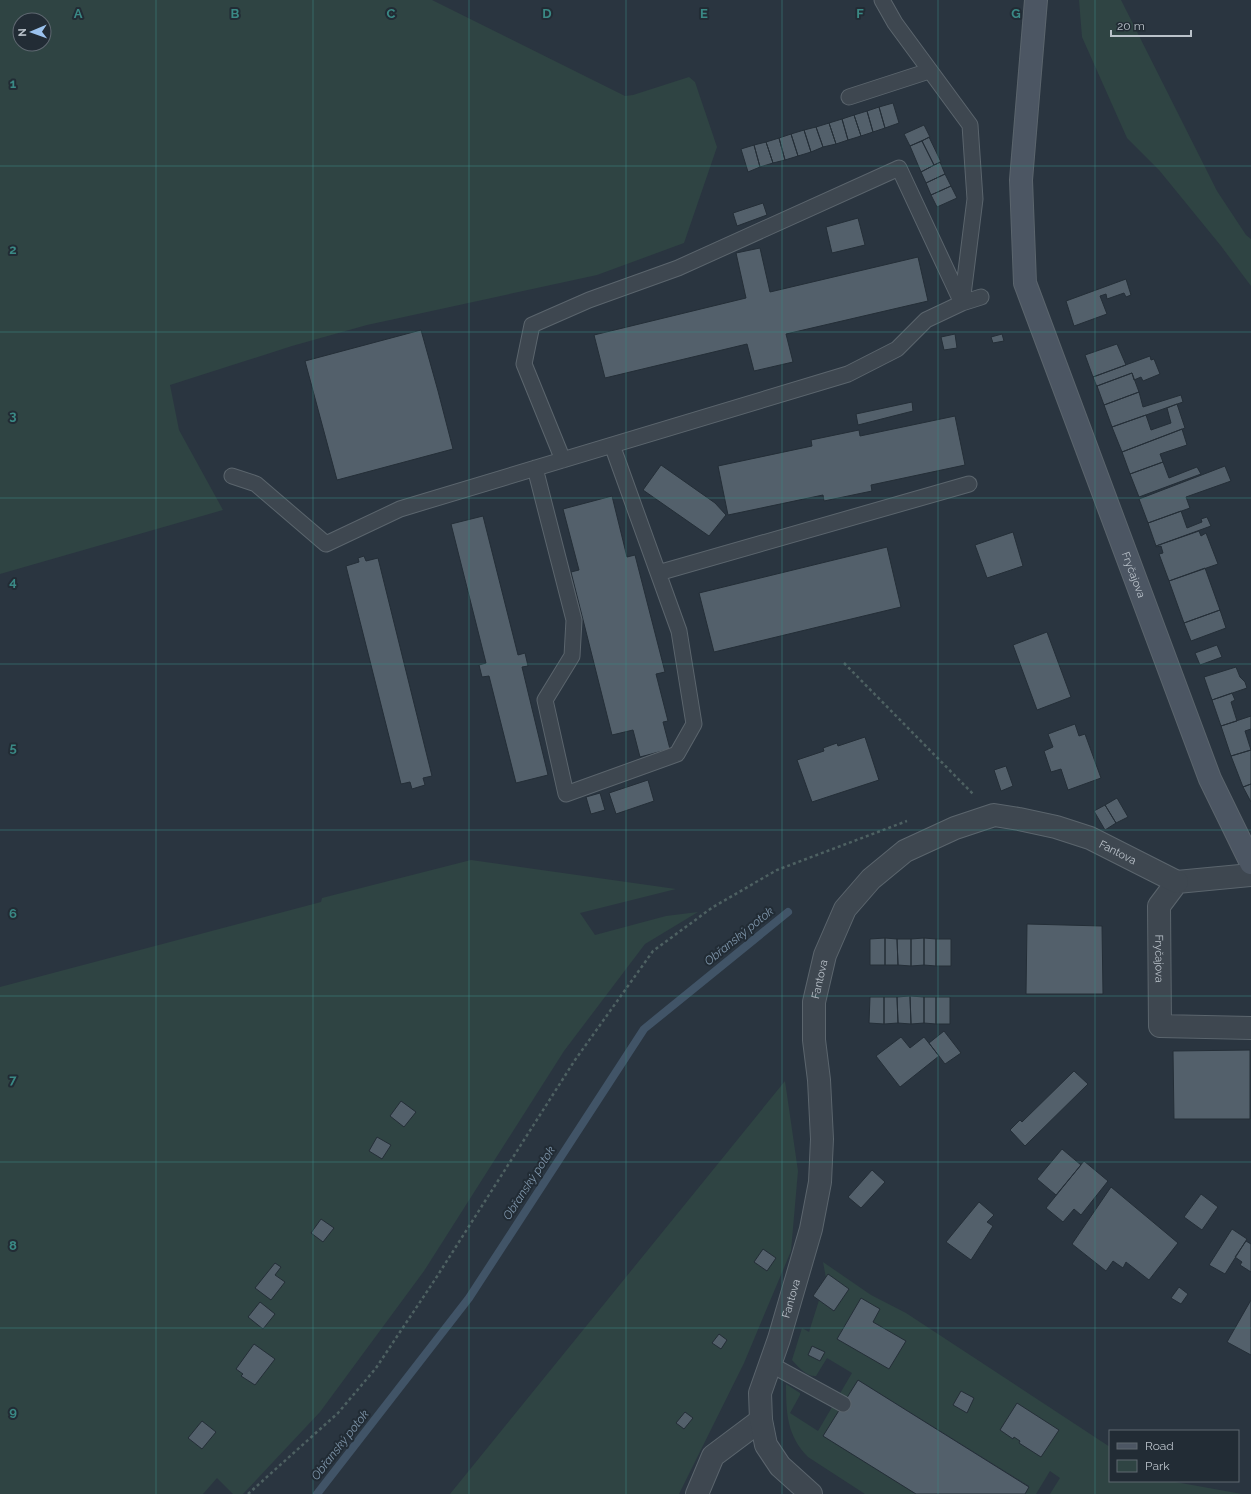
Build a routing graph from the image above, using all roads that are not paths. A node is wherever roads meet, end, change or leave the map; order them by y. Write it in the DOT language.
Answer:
graph roads {
  1 [pos="882,0"];
  2 [pos="1036,0"];
  3 [pos="929,71"];
  4 [pos="849,97"];
  5 [pos="981,297"];
  6 [pos="962,303"];
  7 [pos="612,445"];
  8 [pos="563,460"];
  9 [pos="535,468"];
  10 [pos="232,476"];
  11 [pos="969,484"];
  12 [pos="658,573"];
  13 [pos="1251,863"];
  14 [pos="1251,875"];
  15 [pos="1177,882"];
  16 [pos="1251,1028"];
  17 [pos="770,1364"];
  18 [pos="843,1404"];
  19 [pos="761,1420"];
  20 [pos="697,1494"];
  21 [pos="810,1494"];
  1 -- 3 [label="lane"];
  2 -- 13 [label="main road, Fryčajova"];
  3 -- 4 [label="lane"];
  3 -- 6 [label="lane"];
  5 -- 6 [label="lane"];
  6 -- 7 [label="lane"];
  6 -- 8 [label="lane"];
  7 -- 8 [label="lane"];
  7 -- 12 [label="lane"];
  8 -- 9 [label="lane"];
  9 -- 10 [label="lane"];
  9 -- 12 [label="lane"];
  11 -- 12 [label="lane"];
  14 -- 15 [label="street"];
  15 -- 16 [label="street, Fryčajova"];
  15 -- 17 [label="street, Fantova"];
  17 -- 18 [label="lane"];
  17 -- 19 [label="street, Fantova"];
  19 -- 20 [label="street"];
  19 -- 21 [label="street, Fantova"];
}
